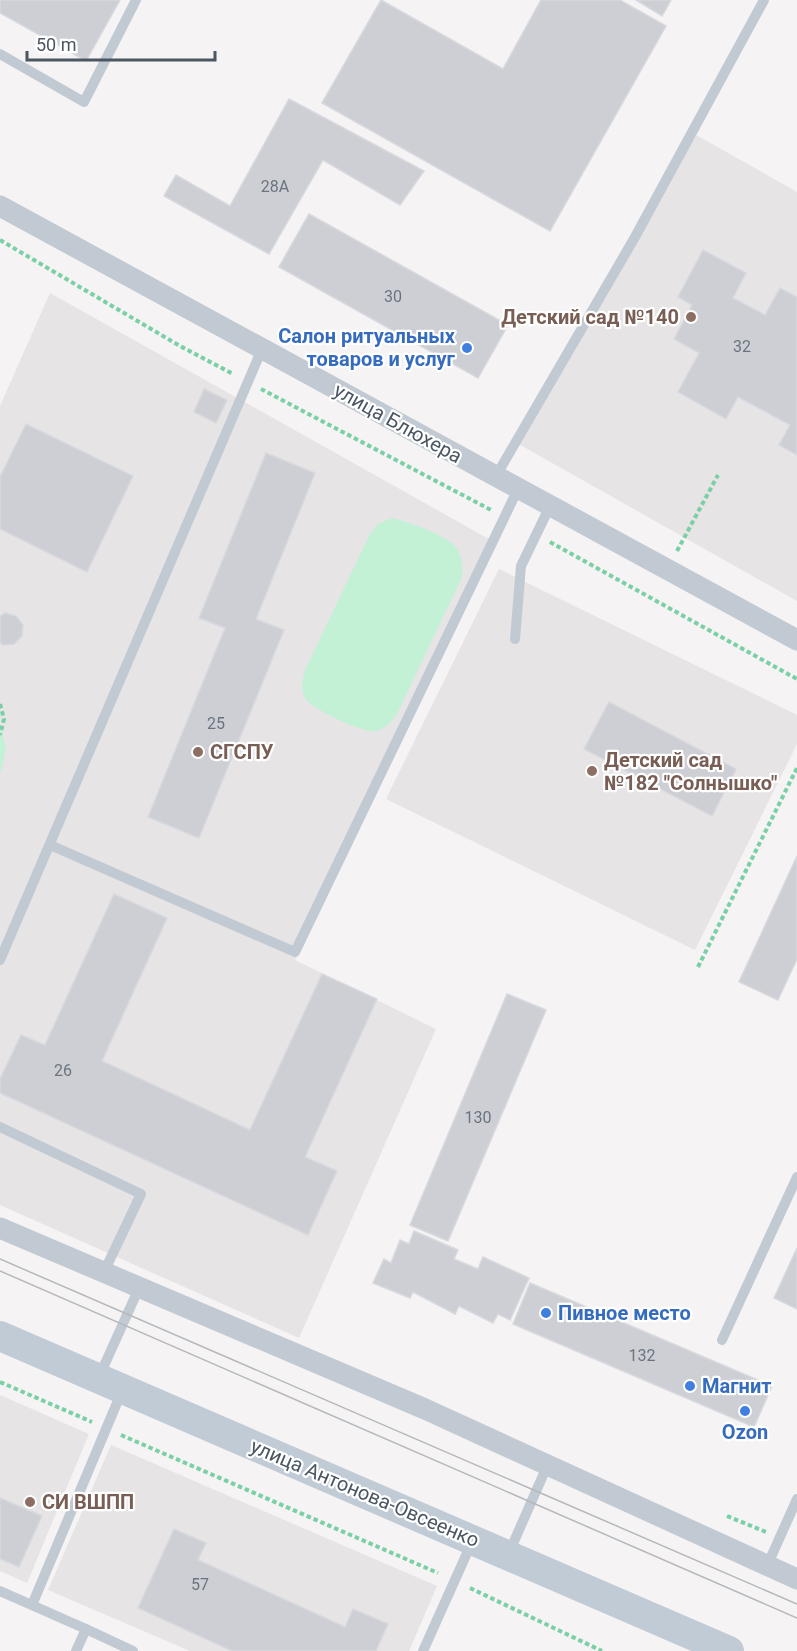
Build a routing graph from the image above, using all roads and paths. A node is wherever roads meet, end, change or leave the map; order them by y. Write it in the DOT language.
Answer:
graph roads {
  1 [pos="136,0"];
  2 [pos="764,0"];
  3 [pos="0,54"];
  4 [pos="0,206"];
  5 [pos="0,240"];
  6 [pos="262,349"];
  7 [pos="247,382"];
  8 [pos="718,475"];
  9 [pos="496,477"];
  10 [pos="518,489"];
  11 [pos="550,506"];
  12 [pos="504,517"];
  13 [pos="537,535"];
  14 [pos="674,555"];
  15 [pos="515,639"];
  16 [pos="797,640"];
  17 [pos="797,679"];
  18 [pos="0,704"];
  19 [pos="0,735"];
  20 [pos="797,768"];
  21 [pos="50,845"];
  22 [pos="0,960"];
  23 [pos="698,967"];
  24 [pos="0,1127"];
  25 [pos="797,1177"];
  26 [pos="0,1228"];
  27 [pos="104,1272"];
  28 [pos="139,1288"];
  29 [pos="0,1336"];
  30 [pos="722,1340"];
  31 [pos="0,1382"];
  32 [pos="111,1383"];
  33 [pos="107,1429"];
  34 [pos="548,1464"];
  35 [pos="797,1499"];
  36 [pos="473,1539"];
  37 [pos="508,1555"];
  38 [pos="767,1566"];
  39 [pos="797,1579"];
  40 [pos="453,1580"];
  41 [pos="0,1591"];
  42 [pos="32,1605"];
  43 [pos="86,1629"];
  44 [pos="76,1651"];
  45 [pos="133,1651"];
  46 [pos="423,1651"];
  47 [pos="602,1651"];
  48 [pos="729,1651"];
  1 -- 3 [label="lane"];
  2 -- 9 [label="lane"];
  4 -- 6 [label="street, улица Блюхера"];
  5 -- 7 [label="path"];
  6 -- 7 [label="lane"];
  6 -- 9 [label="street, улица Блюхера"];
  7 -- 12 [label="path"];
  7 -- 21 [label="lane"];
  8 -- 14 [label="path"];
  9 -- 10 [label="street, улица Блюхера"];
  10 -- 11 [label="street, улица Блюхера"];
  10 -- 12 [label="lane"];
  11 -- 13 [label="lane"];
  11 -- 16 [label="street, улица Блюхера"];
  12 -- 21 [label="lane"];
  13 -- 15 [label="lane"];
  13 -- 17 [label="path"];
  18 -- 19 [label="path"];
  20 -- 23 [label="path"];
  21 -- 22 [label="lane"];
  24 -- 27 [label="lane"];
  25 -- 30 [label="lane"];
  26 -- 27 [label="street"];
  27 -- 28 [label="street"];
  28 -- 32 [label="lane"];
  28 -- 34 [label="street"];
  29 -- 32 [label="main road, улица Антонова-Овсеенко"];
  31 -- 33 [label="path"];
  32 -- 33 [label="lane"];
  32 -- 36 [label="main road, улица Антонова-Овсеенко"];
  33 -- 40 [label="path"];
  33 -- 42 [label="lane"];
  34 -- 37 [label="lane"];
  34 -- 38 [label="street"];
  35 -- 38 [label="lane"];
  36 -- 37 [label="main road, улица Антонова-Овсеенко"];
  36 -- 40 [label="lane"];
  37 -- 48 [label="main road, улица Антонова-Овсеенко"];
  38 -- 39 [label="street"];
  40 -- 46 [label="lane"];
  40 -- 47 [label="path"];
  41 -- 42 [label="lane"];
  42 -- 43 [label="lane"];
  43 -- 44 [label="lane"];
  43 -- 45 [label="lane"];
}
